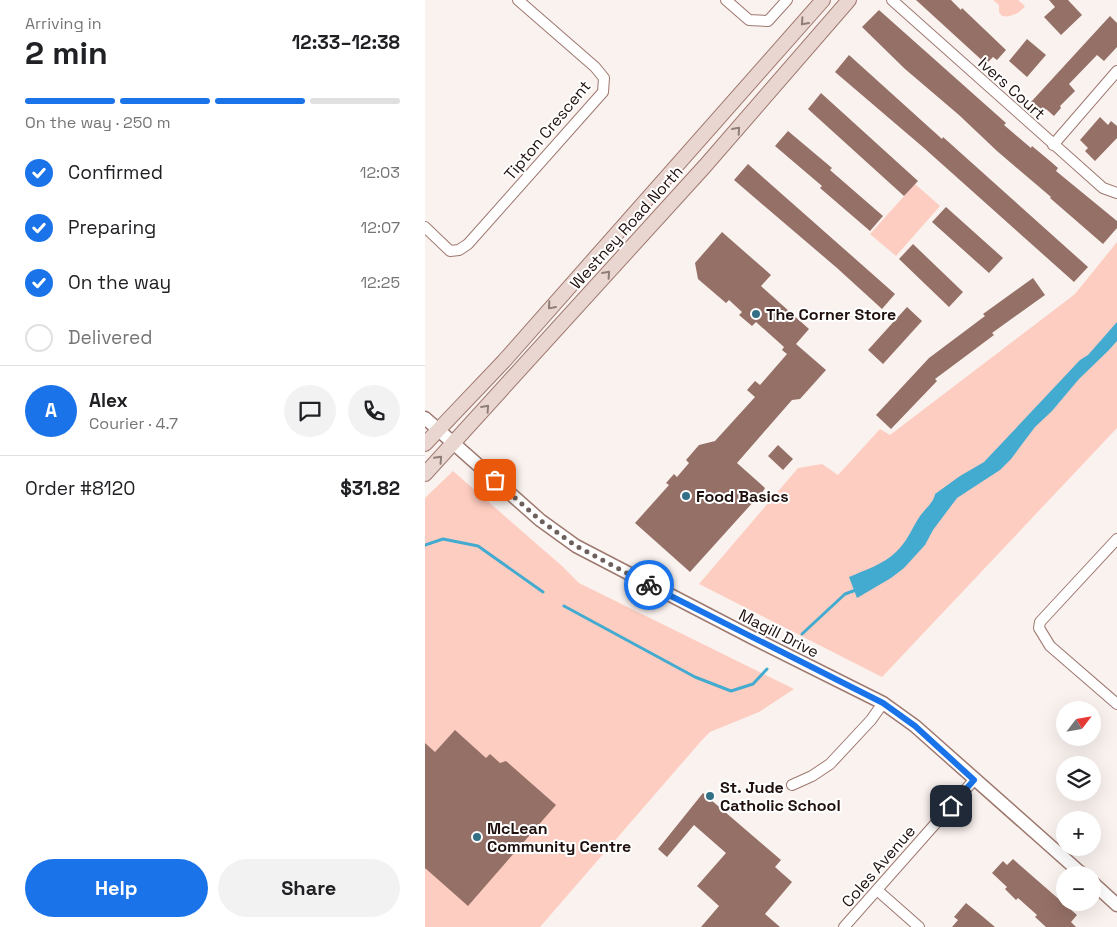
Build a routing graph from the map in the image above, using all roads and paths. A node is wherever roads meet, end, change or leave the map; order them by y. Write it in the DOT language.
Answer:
graph roads {
  1 [pos="518,0"];
  2 [pos="725,0"];
  3 [pos="787,0"];
  4 [pos="823,0"];
  5 [pos="849,0"];
  6 [pos="892,0"];
  7 [pos="1117,71"];
  8 [pos="1053,145"];
  9 [pos="1117,193"];
  10 [pos="425,227"];
  11 [pos="425,418"];
  12 [pos="446,438"];
  13 [pos="425,444"];
  14 [pos="425,474"];
  15 [pos="1117,539"];
  16 [pos="883,703"];
  17 [pos="1117,704"];
  18 [pos="974,780"];
  19 [pos="792,785"];
  20 [pos="1073,866"];
  21 [pos="877,890"];
  22 [pos="1101,890"];
  23 [pos="1117,905"];
  24 [pos="844,927"];
  25 [pos="919,927"];
  1 -- 10 [label="street, Tipton Crescent"];
  2 -- 3 [label="street"];
  4 -- 12 [label="main road, Westney Road North, one-way"];
  12 -- 5 [label="main road, Westney Road North, one-way"];
  6 -- 8 [label="street, Ivers Court"];
  7 -- 8 [label="street"];
  8 -- 9 [label="street, Ivers Court"];
  11 -- 12 [label="street, Magill Drive"];
  12 -- 13 [label="main road, Westney Road North"];
  14 -- 12 [label="main road, Westney Road North, one-way"];
  12 -- 16 [label="street, Magill Drive"];
  15 -- 17 [label="street"];
  16 -- 18 [label="street, Magill Drive"];
  16 -- 19 [label="street"];
  18 -- 20 [label="street, Magill Drive"];
  18 -- 21 [label="street, Coles Avenue"];
  21 -- 24 [label="street, Coles Avenue"];
  21 -- 25 [label="street"];
  22 -- 23 [label="street"];
}
